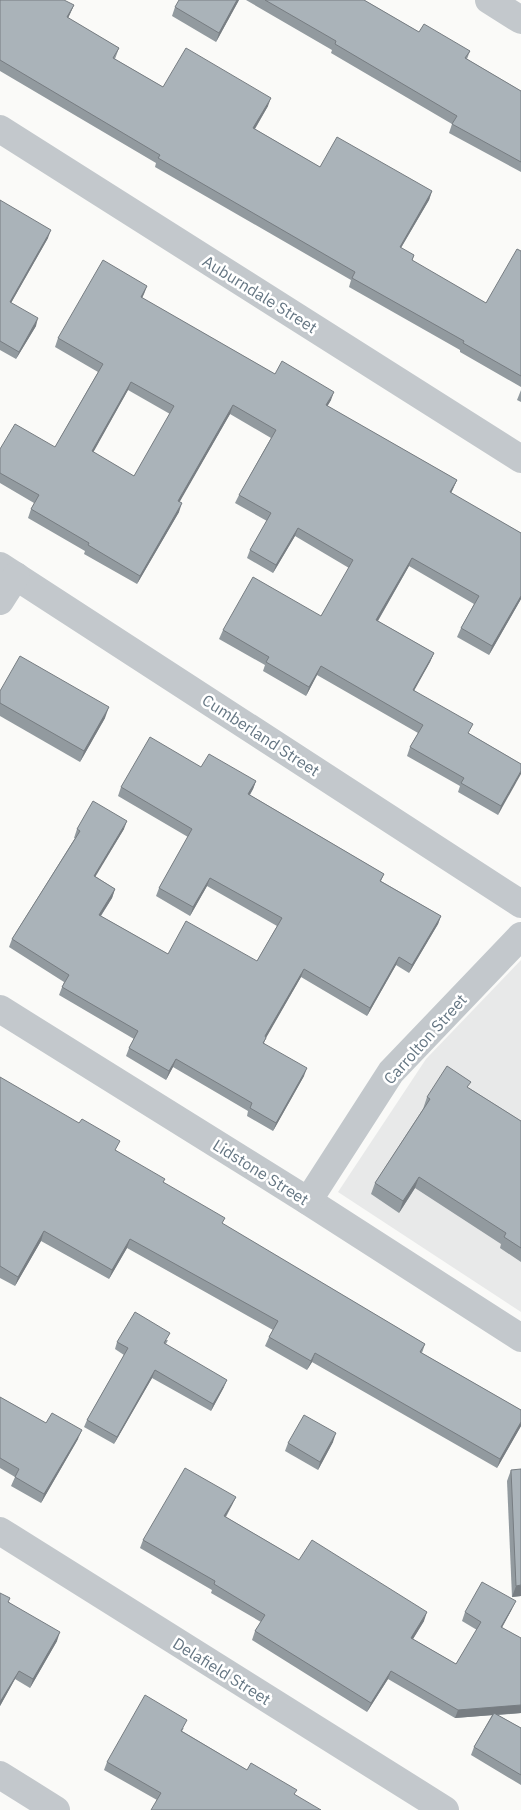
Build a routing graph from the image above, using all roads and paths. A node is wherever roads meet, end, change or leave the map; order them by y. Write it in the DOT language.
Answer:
graph roads {
  1 [pos="489,0"];
  2 [pos="521,20"];
  3 [pos="0,129"];
  4 [pos="521,459"];
  5 [pos="8,571"];
  6 [pos="0,601"];
  7 [pos="521,904"];
  8 [pos="521,936"];
  9 [pos="0,1008"];
  10 [pos="308,1201"];
  11 [pos="521,1338"];
  12 [pos="0,1531"];
  13 [pos="0,1775"];
  14 [pos="56,1810"];
  15 [pos="445,1810"];
  1 -- 2 [label="street"];
  3 -- 4 [label="street, Auburndale Street"];
  5 -- 6 [label="street"];
  5 -- 7 [label="street, Cumberland Street"];
  8 -- 10 [label="street, Carrolton Street"];
  9 -- 10 [label="street, Lidstone Street"];
  10 -- 11 [label="street, Lidstone Street"];
  12 -- 15 [label="street, Delafield Street"];
  13 -- 14 [label="street"];
}
